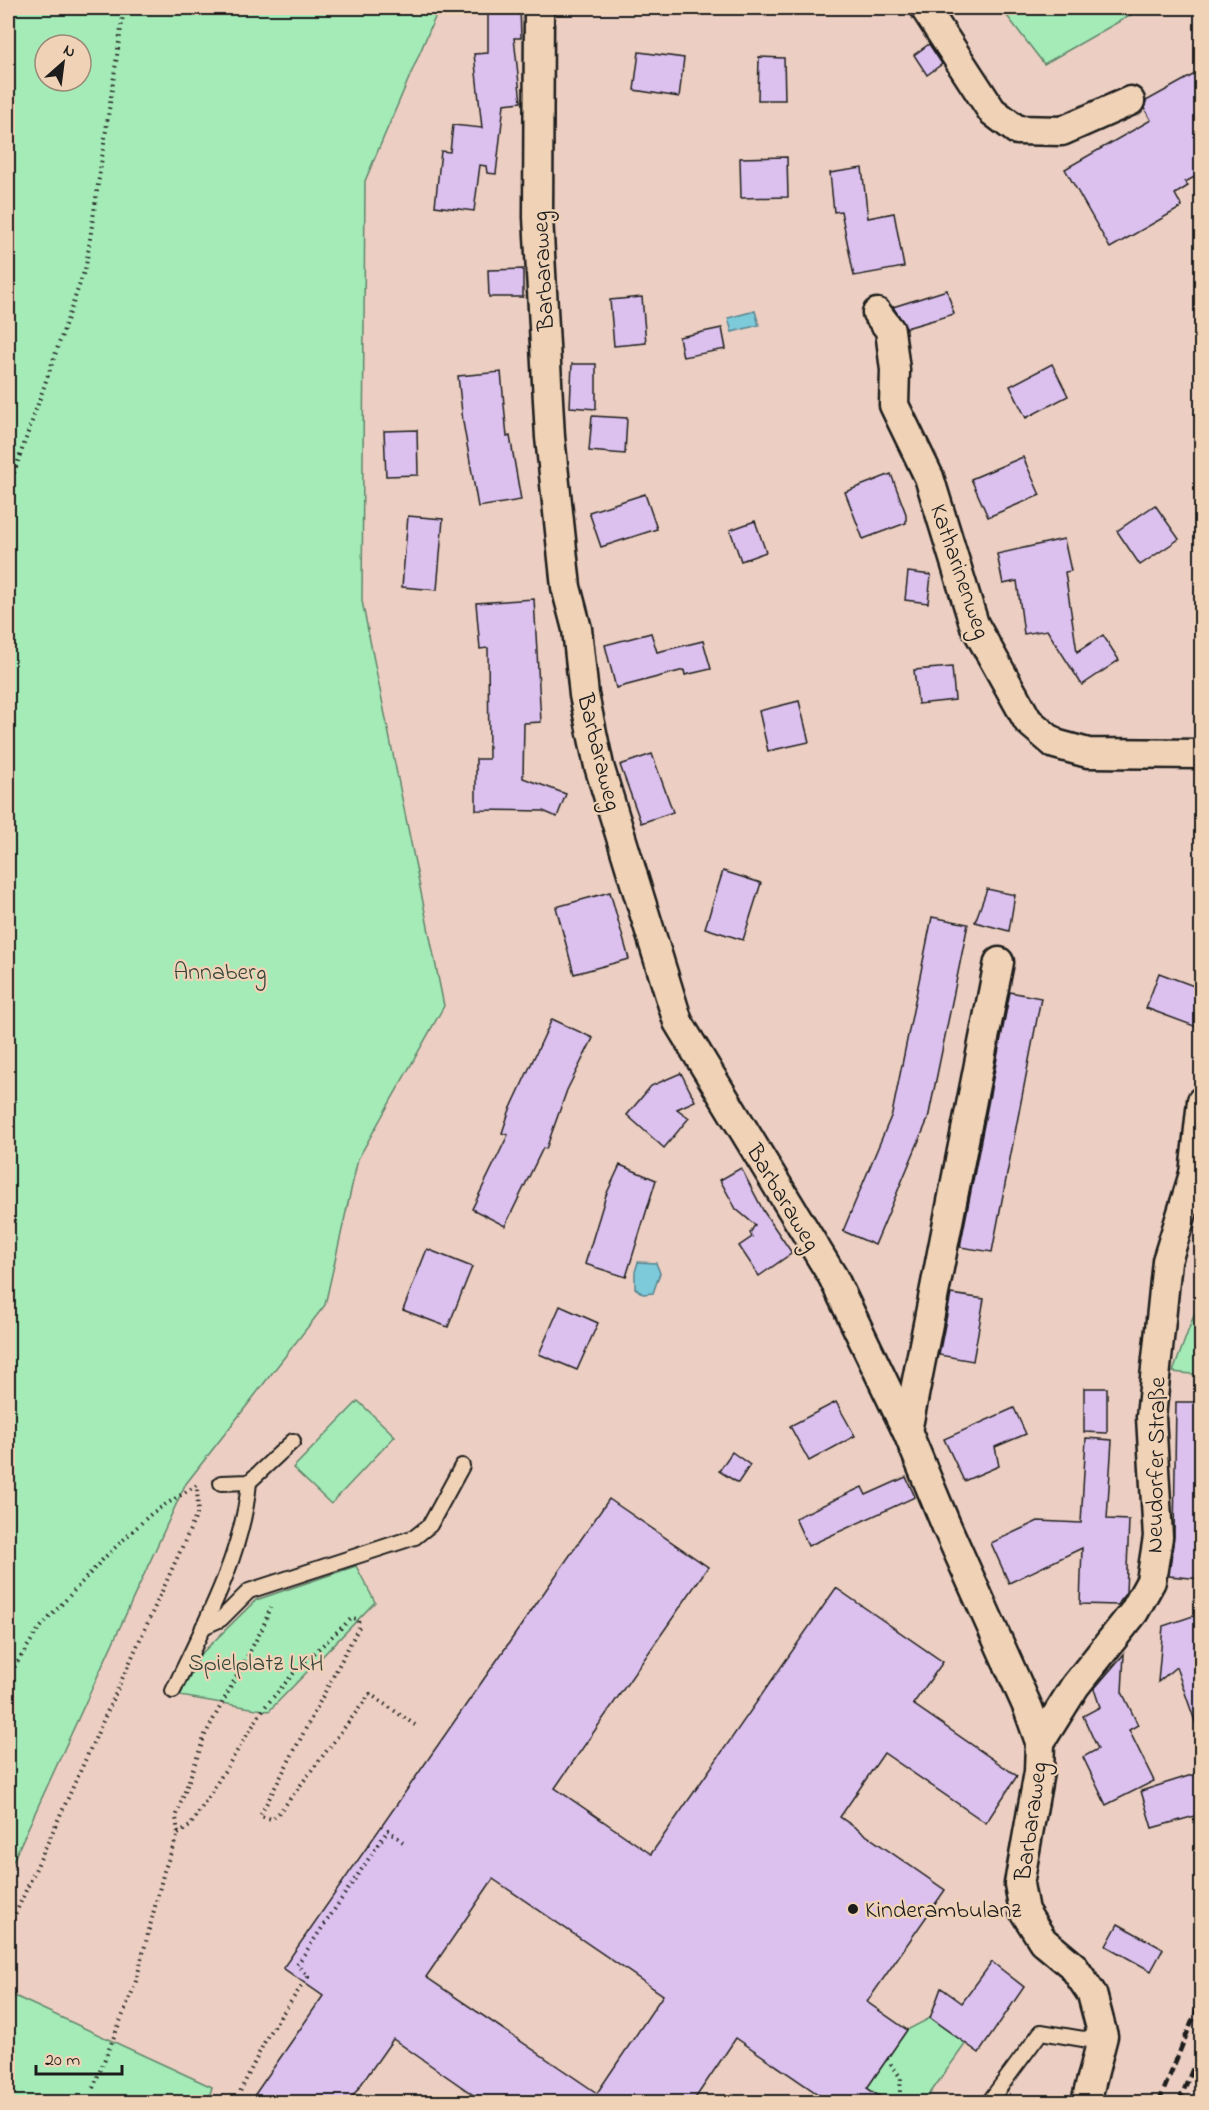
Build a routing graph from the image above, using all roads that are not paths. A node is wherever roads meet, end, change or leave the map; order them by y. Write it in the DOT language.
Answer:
graph roads {
  1 [pos="539,8"];
  2 [pos="925,8"];
  3 [pos="1130,101"];
  4 [pos="877,313"];
  5 [pos="1202,754"];
  6 [pos="999,962"];
  7 [pos="1202,1101"];
  8 [pos="1198,1166"];
  9 [pos="907,1431"];
  10 [pos="293,1441"];
  11 [pos="462,1466"];
  12 [pos="249,1482"];
  13 [pos="221,1483"];
  14 [pos="203,1627"];
  15 [pos="174,1691"];
  16 [pos="1040,1742"];
  17 [pos="1103,2036"];
  18 [pos="989,2103"];
  19 [pos="1086,2103"];
  1 -- 9 [label="street, Barbaraweg"];
  2 -- 3 [label="street"];
  4 -- 5 [label="street, Katharinenweg"];
  6 -- 9 [label="street"];
  7 -- 8 [label="street"];
  8 -- 16 [label="street, Neudorfer Straße"];
  9 -- 16 [label="street, Barbaraweg"];
  10 -- 12 [label="lane"];
  11 -- 14 [label="lane"];
  12 -- 13 [label="lane"];
  12 -- 14 [label="lane"];
  14 -- 15 [label="lane"];
  16 -- 17 [label="street, Barbaraweg"];
  17 -- 18 [label="lane"];
  17 -- 19 [label="street, Barbaraweg"];
}
